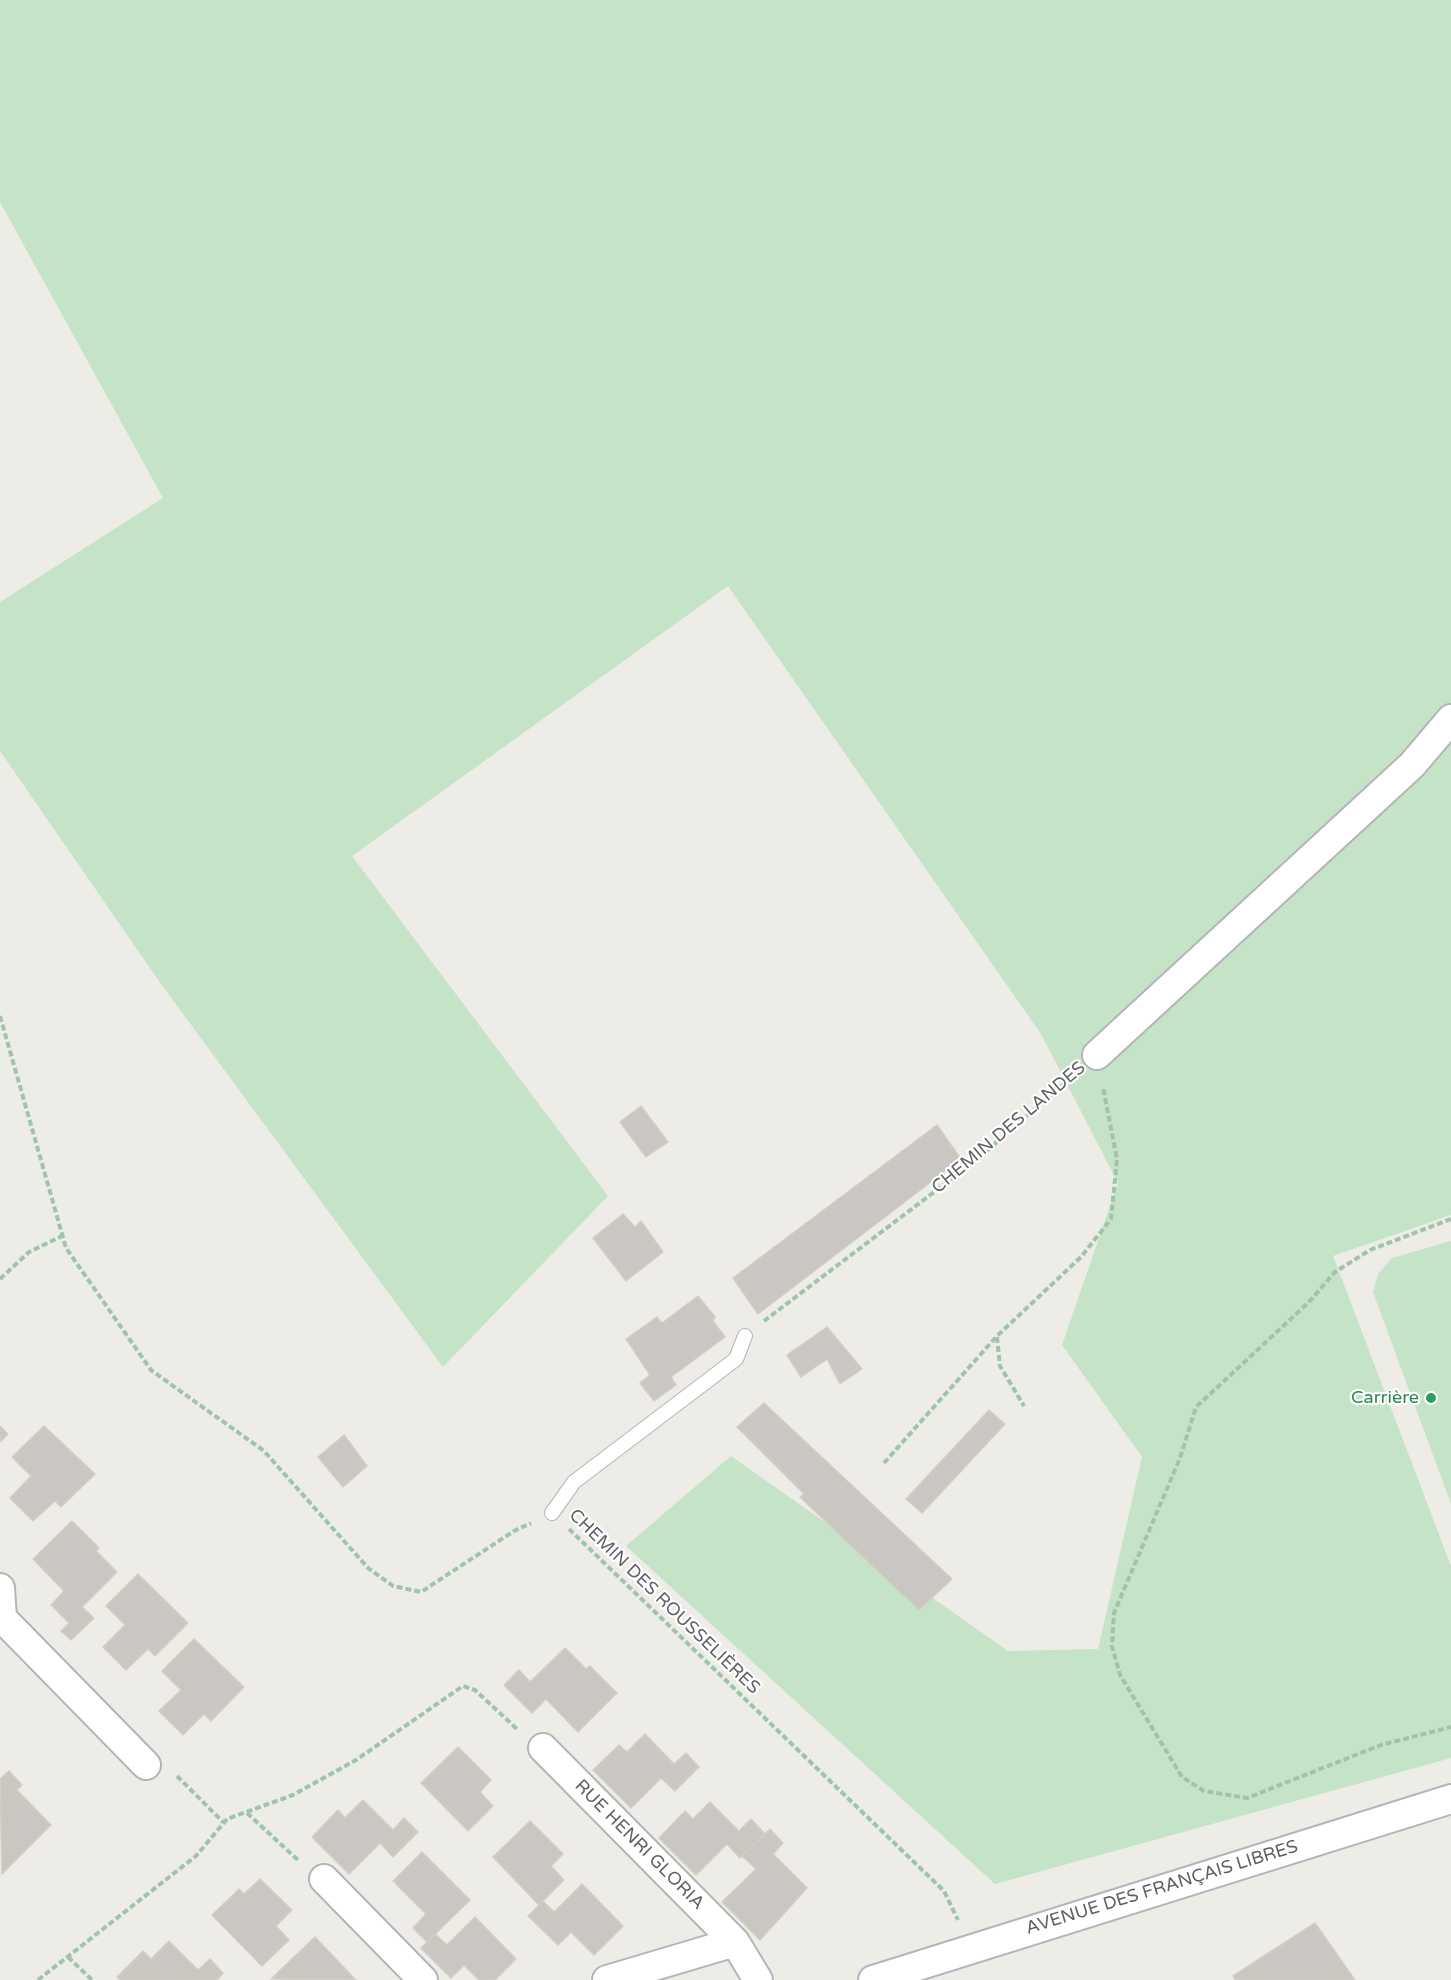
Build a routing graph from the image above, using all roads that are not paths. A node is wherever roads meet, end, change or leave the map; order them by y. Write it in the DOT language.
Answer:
graph roads {
  1 [pos="1451,719"];
  2 [pos="1097,1055"];
  3 [pos="744,1336"];
  4 [pos="552,1513"];
  5 [pos="0,1588"];
  6 [pos="543,1748"];
  7 [pos="146,1766"];
  8 [pos="1451,1798"];
  9 [pos="324,1880"];
  10 [pos="735,1942"];
  11 [pos="423,1980"];
  12 [pos="607,1980"];
  13 [pos="758,1980"];
  14 [pos="873,1980"];
  1 -- 2 [label="street, CHEMIN DES LANDES"];
  3 -- 4 [label="lane"];
  5 -- 7 [label="street"];
  6 -- 10 [label="street, RUE HENRI GLORIA"];
  8 -- 14 [label="street, AVENUE DES FRANÇAIS LIBRES"];
  9 -- 11 [label="street"];
  10 -- 12 [label="street"];
  10 -- 13 [label="street, RUE HENRI GLORIA"];
}
